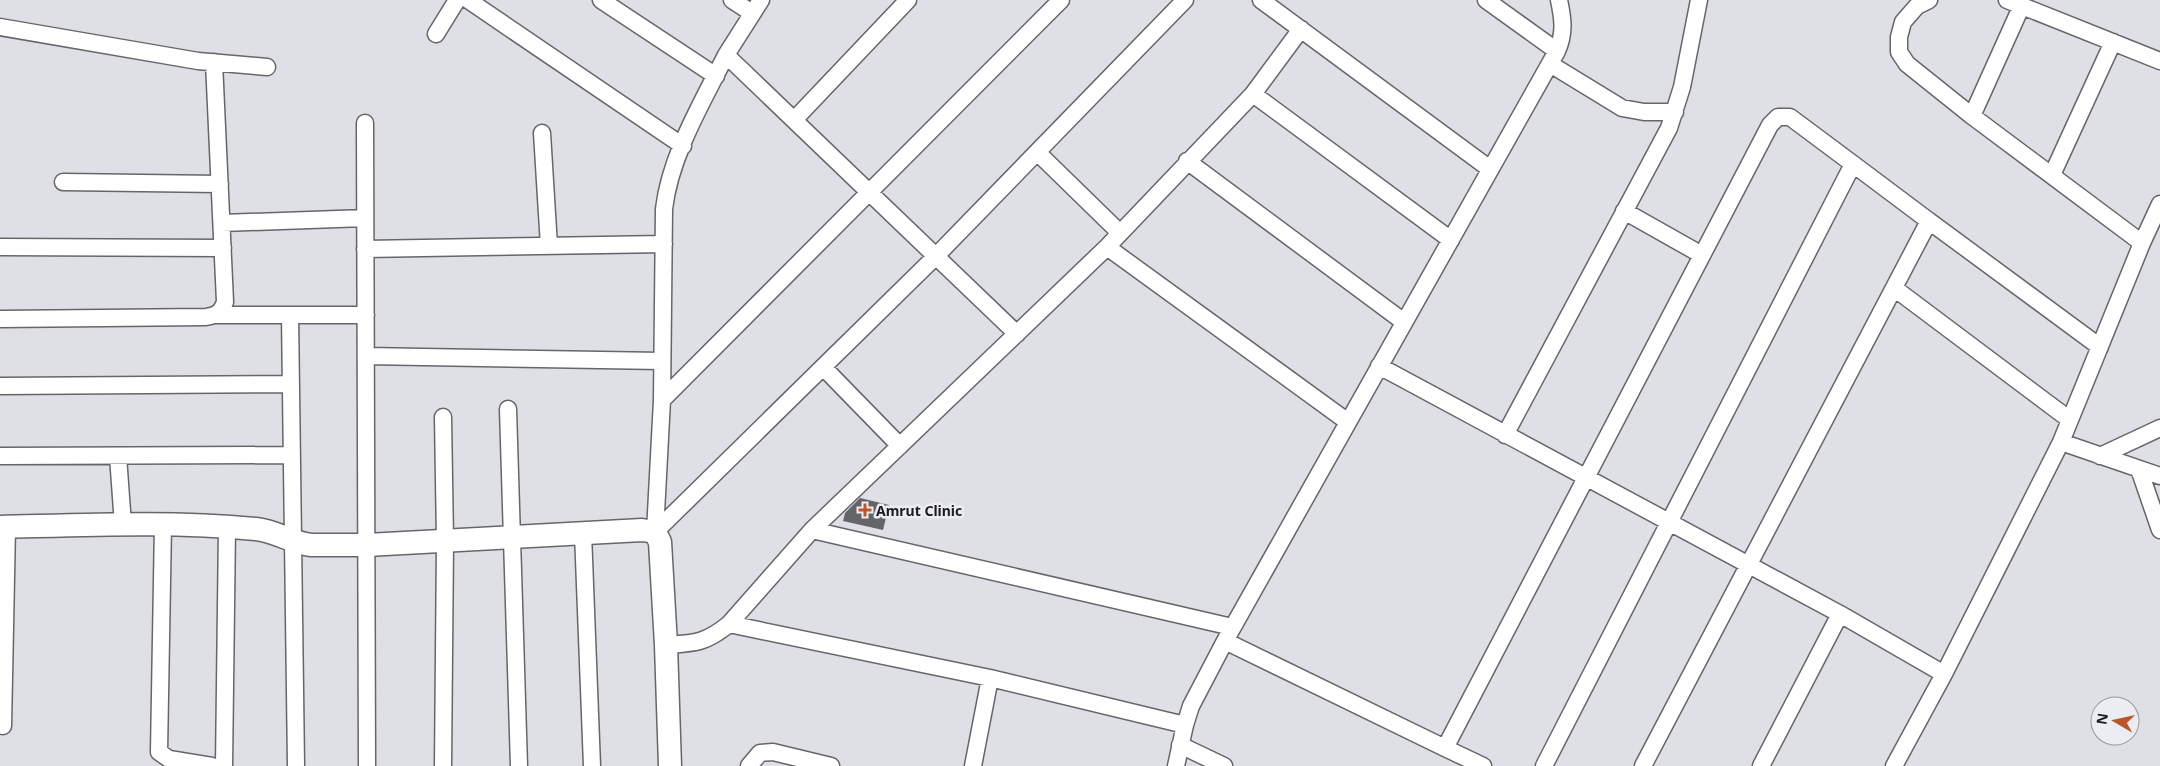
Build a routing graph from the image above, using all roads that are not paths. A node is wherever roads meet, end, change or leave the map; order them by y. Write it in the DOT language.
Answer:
graph roads {
  1 [pos="457,0"];
  2 [pos="468,0"];
  3 [pos="601,0"];
  4 [pos="732,0"];
  5 [pos="908,0"];
  6 [pos="1061,0"];
  7 [pos="1185,0"];
  8 [pos="1261,0"];
  9 [pos="1486,0"];
  10 [pos="1559,0"];
  11 [pos="1699,0"];
  12 [pos="1929,0"];
  13 [pos="2014,3"];
  14 [pos="756,6"];
  15 [pos="0,27"];
  16 [pos="1301,29"];
  17 [pos="436,34"];
  18 [pos="2113,42"];
  19 [pos="726,56"];
  20 [pos="1553,58"];
  21 [pos="2160,61"];
  22 [pos="214,62"];
  23 [pos="267,67"];
  24 [pos="716,76"];
  25 [pos="1253,94"];
  26 [pos="1675,112"];
  27 [pos="1972,116"];
  28 [pos="794,120"];
  29 [pos="365,124"];
  30 [pos="542,133"];
  31 [pos="683,146"];
  32 [pos="1037,152"];
  33 [pos="1187,161"];
  34 [pos="1853,164"];
  35 [pos="1490,169"];
  36 [pos="2052,175"];
  37 [pos="63,182"];
  38 [pos="220,184"];
  39 [pos="869,194"];
  40 [pos="2160,204"];
  41 [pos="1624,211"];
  42 [pos="365,218"];
  43 [pos="1929,220"];
  44 [pos="222,223"];
  45 [pos="1119,232"];
  46 [pos="1451,240"];
  47 [pos="2142,243"];
  48 [pos="664,244"];
  49 [pos="549,246"];
  50 [pos="0,247"];
  51 [pos="1107,247"];
  52 [pos="223,248"];
  53 [pos="366,249"];
  54 [pos="1702,255"];
  55 [pos="935,257"];
  56 [pos="1894,288"];
  57 [pos="217,315"];
  58 [pos="290,315"];
  59 [pos="366,315"];
  60 [pos="0,319"];
  61 [pos="1404,322"];
  62 [pos="1017,334"];
  63 [pos="2100,347"];
  64 [pos="366,356"];
  65 [pos="662,361"];
  66 [pos="1379,366"];
  67 [pos="823,367"];
  68 [pos="291,384"];
  69 [pos="0,386"];
  70 [pos="662,400"];
  71 [pos="508,409"];
  72 [pos="443,417"];
  73 [pos="2070,420"];
  74 [pos="1348,422"];
  75 [pos="2160,428"];
  76 [pos="1505,434"];
  77 [pos="2061,442"];
  78 [pos="900,446"];
  79 [pos="291,455"];
  80 [pos="0,456"];
  81 [pos="118,456"];
  82 [pos="2100,456"];
  83 [pos="2139,469"];
  84 [pos="2160,476"];
  85 [pos="1585,477"];
  86 [pos="1670,523"];
  87 [pos="163,524"];
  88 [pos="123,525"];
  89 [pos="4,527"];
  90 [pos="227,527"];
  91 [pos="812,530"];
  92 [pos="2160,530"];
  93 [pos="655,532"];
  94 [pos="582,534"];
  95 [pos="512,538"];
  96 [pos="294,541"];
  97 [pos="445,541"];
  98 [pos="367,545"];
  99 [pos="1749,565"];
  100 [pos="1840,614"];
  101 [pos="729,624"];
  102 [pos="1228,634"];
  103 [pos="666,645"];
  104 [pos="1944,674"];
  105 [pos="990,678"];
  106 [pos="1185,725"];
  107 [pos="3,726"];
  108 [pos="1180,745"];
  109 [pos="1445,748"];
  110 [pos="212,766"];
  111 [pos="224,766"];
  112 [pos="296,766"];
  113 [pos="367,766"];
  114 [pos="443,766"];
  115 [pos="519,766"];
  116 [pos="592,766"];
  117 [pos="670,766"];
  118 [pos="749,766"];
  119 [pos="831,766"];
  120 [pos="973,766"];
  121 [pos="1176,766"];
  122 [pos="1224,766"];
  123 [pos="1483,766"];
  124 [pos="1544,766"];
  125 [pos="1643,766"];
  126 [pos="1761,766"];
  127 [pos="1894,766"];
  1 -- 17 [label="street"];
  2 -- 31 [label="street"];
  3 -- 24 [label="street"];
  4 -- 14 [label="street"];
  5 -- 28 [label="street"];
  6 -- 39 [label="street"];
  7 -- 32 [label="street"];
  8 -- 16 [label="street"];
  9 -- 20 [label="street"];
  10 -- 20 [label="street"];
  11 -- 26 [label="street"];
  12 -- 27 [label="street"];
  13 -- 18 [label="street"];
  13 -- 27 [label="street"];
  14 -- 19 [label="street"];
  15 -- 22 [label="street"];
  16 -- 25 [label="street"];
  16 -- 35 [label="street"];
  18 -- 21 [label="street"];
  18 -- 36 [label="street"];
  19 -- 24 [label="street"];
  19 -- 28 [label="street"];
  20 -- 26 [label="street"];
  20 -- 35 [label="street"];
  22 -- 23 [label="street"];
  22 -- 38 [label="street"];
  24 -- 31 [label="street"];
  25 -- 33 [label="street"];
  25 -- 46 [label="street"];
  26 -- 41 [label="street"];
  27 -- 36 [label="street"];
  28 -- 39 [label="street"];
  29 -- 42 [label="street"];
  30 -- 49 [label="street"];
  31 -- 48 [label="street"];
  32 -- 45 [label="street"];
  32 -- 55 [label="street"];
  33 -- 45 [label="street"];
  33 -- 61 [label="street"];
  34 -- 43 [label="street"];
  34 -- 54 [label="street"];
  34 -- 86 [label="street"];
  35 -- 46 [label="street"];
  36 -- 47 [label="street"];
  37 -- 38 [label="street"];
  38 -- 44 [label="street"];
  39 -- 55 [label="street"];
  39 -- 70 [label="street"];
  40 -- 47 [label="street"];
  41 -- 54 [label="street"];
  41 -- 76 [label="street"];
  42 -- 44 [label="street"];
  42 -- 53 [label="street"];
  43 -- 56 [label="street"];
  43 -- 63 [label="street"];
  44 -- 52 [label="street"];
  45 -- 51 [label="street"];
  46 -- 61 [label="street"];
  47 -- 63 [label="street"];
  48 -- 49 [label="street"];
  48 -- 65 [label="street"];
  49 -- 53 [label="street"];
  50 -- 52 [label="street"];
  51 -- 62 [label="street"];
  51 -- 74 [label="street"];
  52 -- 57 [label="street"];
  53 -- 59 [label="street"];
  54 -- 85 [label="street"];
  55 -- 62 [label="street"];
  55 -- 67 [label="street"];
  56 -- 73 [label="street"];
  56 -- 99 [label="street"];
  57 -- 58 [label="street"];
  57 -- 60 [label="street"];
  58 -- 59 [label="street"];
  58 -- 68 [label="street"];
  59 -- 64 [label="street"];
  61 -- 66 [label="street"];
  62 -- 78 [label="street"];
  63 -- 73 [label="street"];
  64 -- 65 [label="street"];
  64 -- 98 [label="street"];
  65 -- 70 [label="street"];
  66 -- 74 [label="street"];
  66 -- 76 [label="street"];
  67 -- 78 [label="street"];
  67 -- 93 [label="street"];
  68 -- 69 [label="street"];
  68 -- 79 [label="street"];
  70 -- 93 [label="street"];
  71 -- 95 [label="street"];
  72 -- 97 [label="street"];
  73 -- 77 [label="street"];
  74 -- 102 [label="street"];
  75 -- 82 [label="street"];
  76 -- 85 [label="street"];
  77 -- 82 [label="street"];
  77 -- 104 [label="street"];
  78 -- 91 [label="street"];
  79 -- 81 [label="street"];
  79 -- 96 [label="street"];
  80 -- 81 [label="street"];
  81 -- 88 [label="street"];
  82 -- 83 [label="street"];
  83 -- 84 [label="street"];
  83 -- 92 [label="street"];
  85 -- 86 [label="street"];
  85 -- 109 [label="street"];
  86 -- 99 [label="street"];
  86 -- 124 [label="street"];
  87 -- 88 [label="street"];
  87 -- 90 [label="street"];
  87 -- 110 [label="street"];
  88 -- 89 [label="street"];
  89 -- 107 [label="street"];
  90 -- 96 [label="street"];
  90 -- 111 [label="street"];
  91 -- 101 [label="street"];
  91 -- 102 [label="street"];
  93 -- 94 [label="street"];
  93 -- 103 [label="street"];
  94 -- 95 [label="street"];
  94 -- 116 [label="street"];
  95 -- 97 [label="street"];
  95 -- 115 [label="street"];
  96 -- 98 [label="street"];
  96 -- 112 [label="street"];
  97 -- 98 [label="street"];
  97 -- 114 [label="street"];
  98 -- 113 [label="street"];
  99 -- 100 [label="street"];
  99 -- 125 [label="street"];
  100 -- 104 [label="street"];
  100 -- 126 [label="street"];
  101 -- 103 [label="street"];
  101 -- 105 [label="street"];
  102 -- 106 [label="street"];
  102 -- 109 [label="street"];
  103 -- 117 [label="street"];
  104 -- 127 [label="street"];
  105 -- 106 [label="street"];
  105 -- 120 [label="street"];
  106 -- 108 [label="street"];
  108 -- 121 [label="street"];
  108 -- 122 [label="street"];
  109 -- 123 [label="street"];
  118 -- 119 [label="street"];
}
